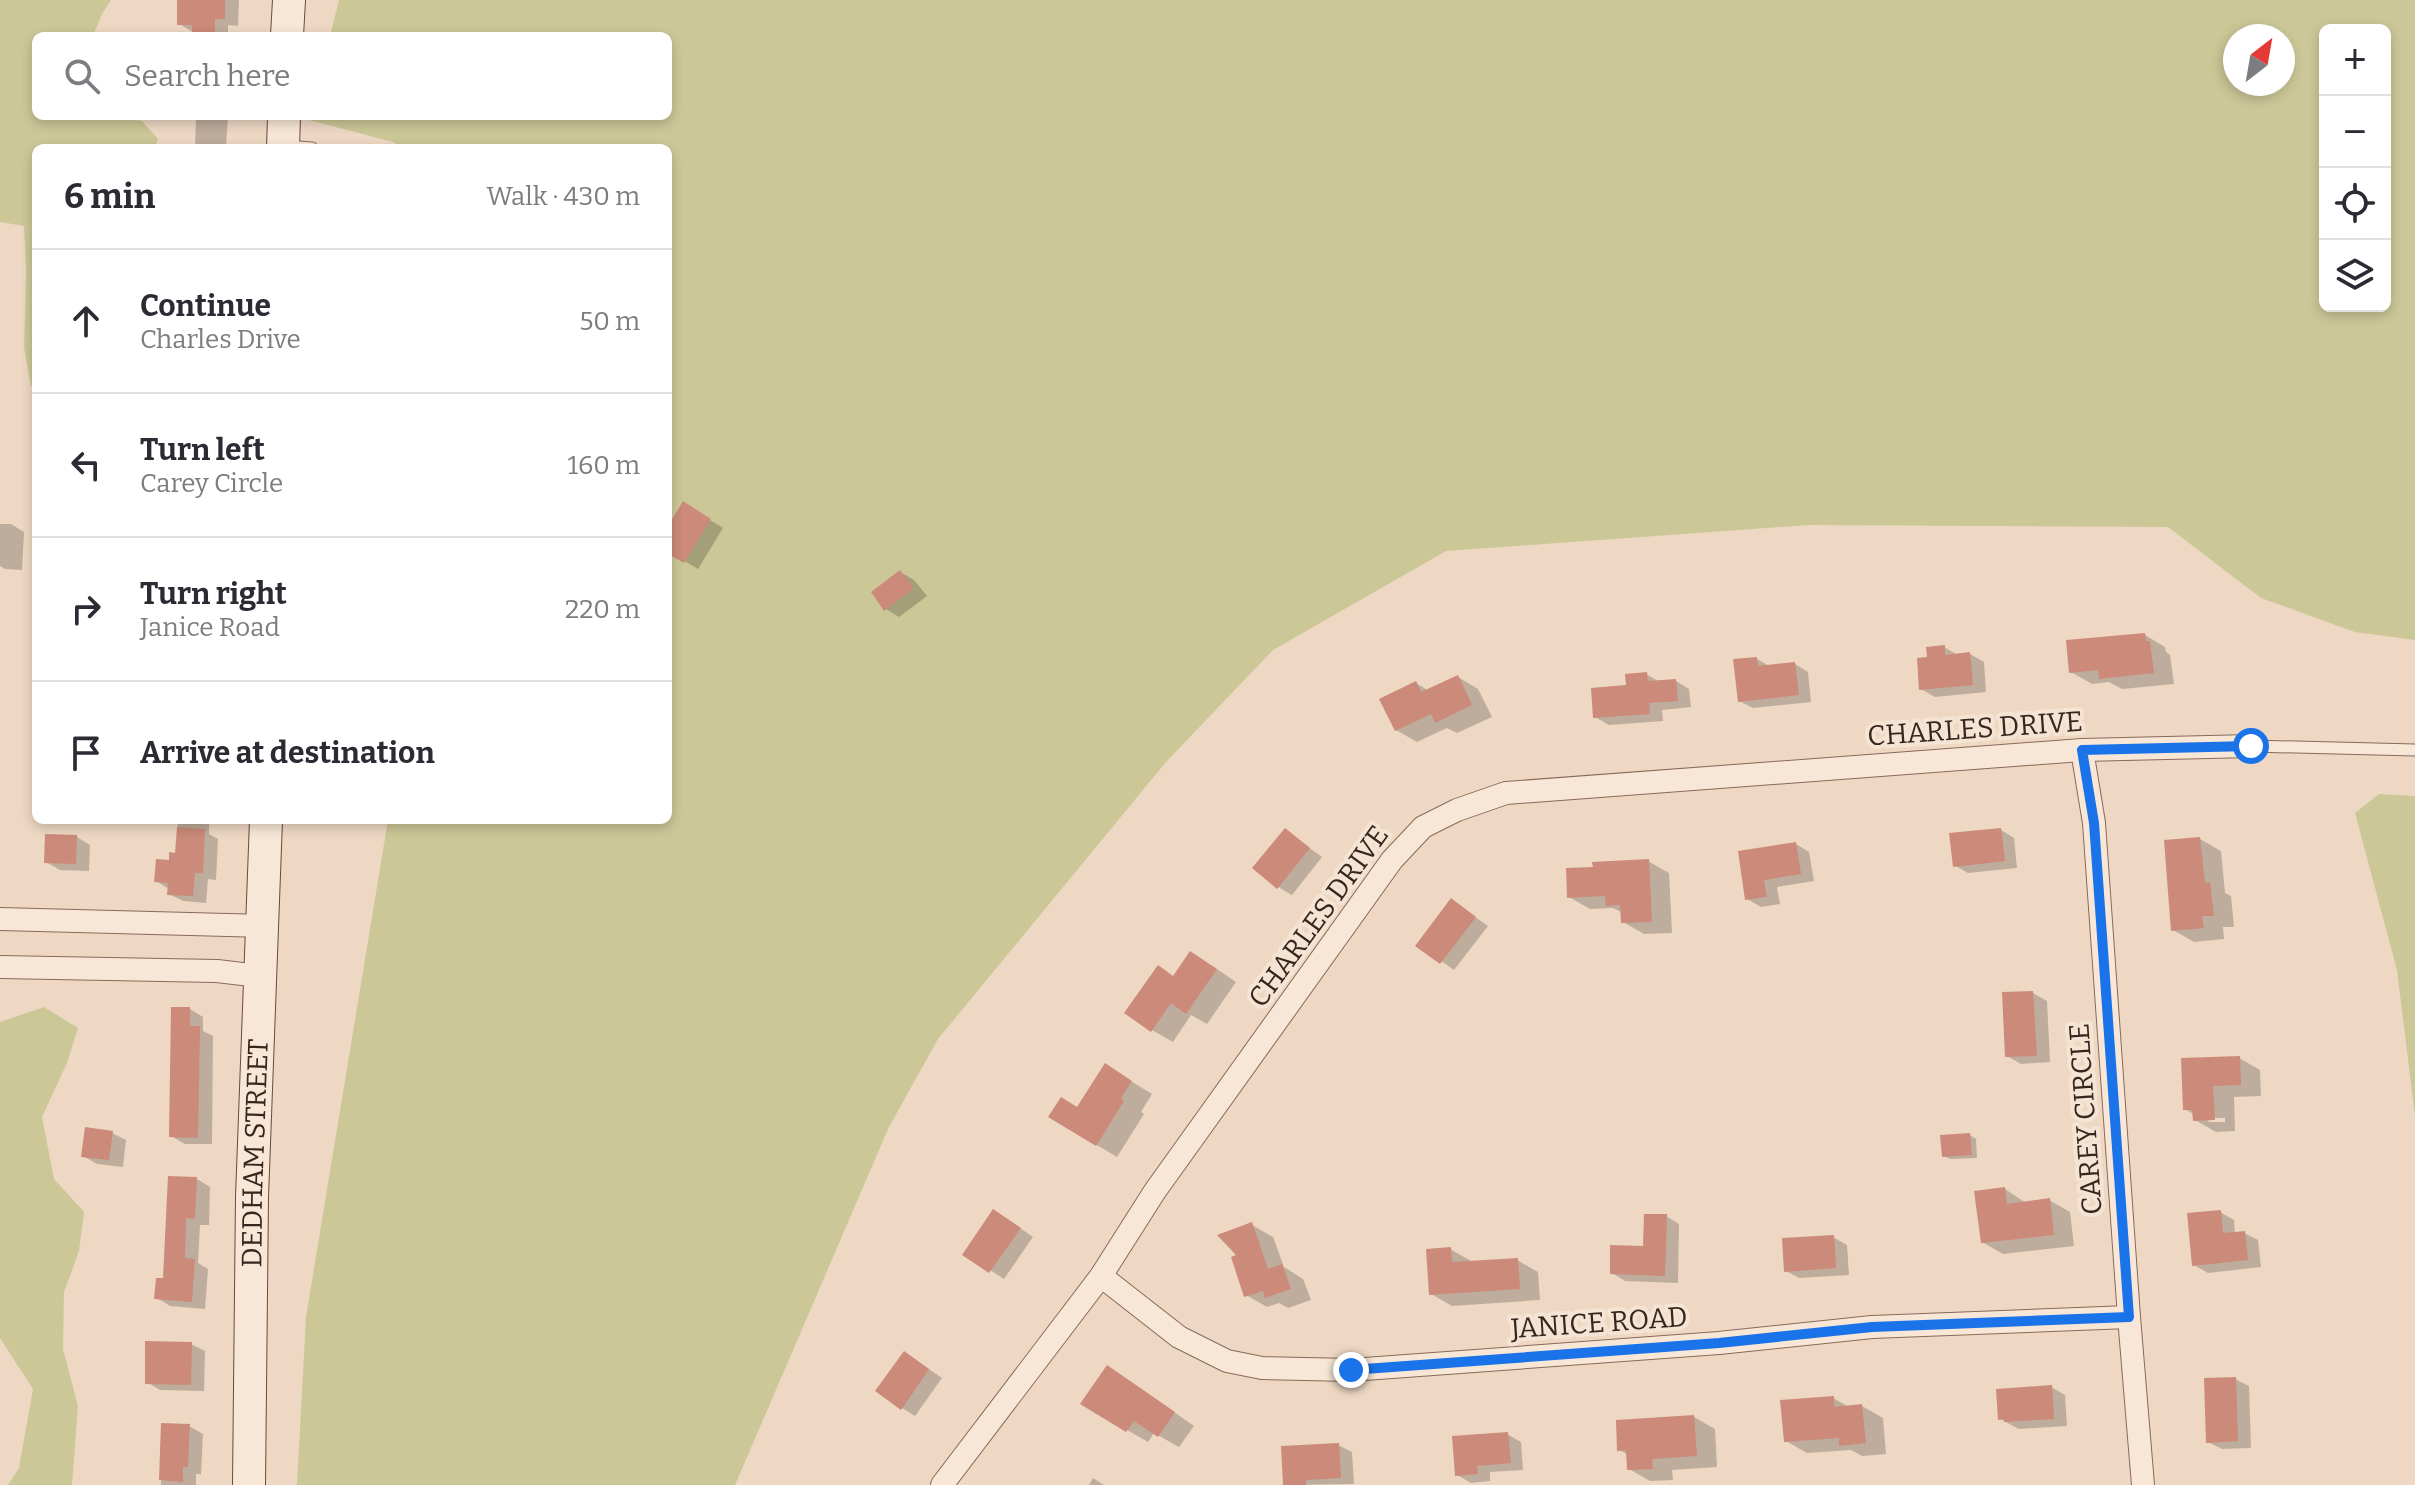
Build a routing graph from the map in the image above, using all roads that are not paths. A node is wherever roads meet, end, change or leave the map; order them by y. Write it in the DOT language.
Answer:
graph roads {
  1 [pos="289,0"];
  2 [pos="287,32"];
  3 [pos="2251,746"];
  4 [pos="2082,750"];
  5 [pos="2415,750"];
  6 [pos="266,824"];
  7 [pos="0,919"];
  8 [pos="262,926"];
  9 [pos="0,967"];
  10 [pos="259,976"];
  11 [pos="1101,1276"];
  12 [pos="2129,1317"];
  13 [pos="249,1485"];
  14 [pos="942,1485"];
  15 [pos="2143,1485"];
  1 -- 2 [label="main road"];
  3 -- 4 [label="street, CHARLES DRIVE"];
  3 -- 5 [label="lane"];
  4 -- 11 [label="street, CHARLES DRIVE"];
  4 -- 12 [label="street, CAREY CIRCLE"];
  6 -- 8 [label="main road, DEDHAM STREET"];
  7 -- 8 [label="street"];
  8 -- 10 [label="main road, DEDHAM STREET"];
  9 -- 10 [label="street"];
  10 -- 13 [label="main road, DEDHAM STREET"];
  11 -- 12 [label="street, JANICE ROAD"];
  11 -- 14 [label="street, CHARLES DRIVE"];
  12 -- 15 [label="street, CAREY CIRCLE"];
}
